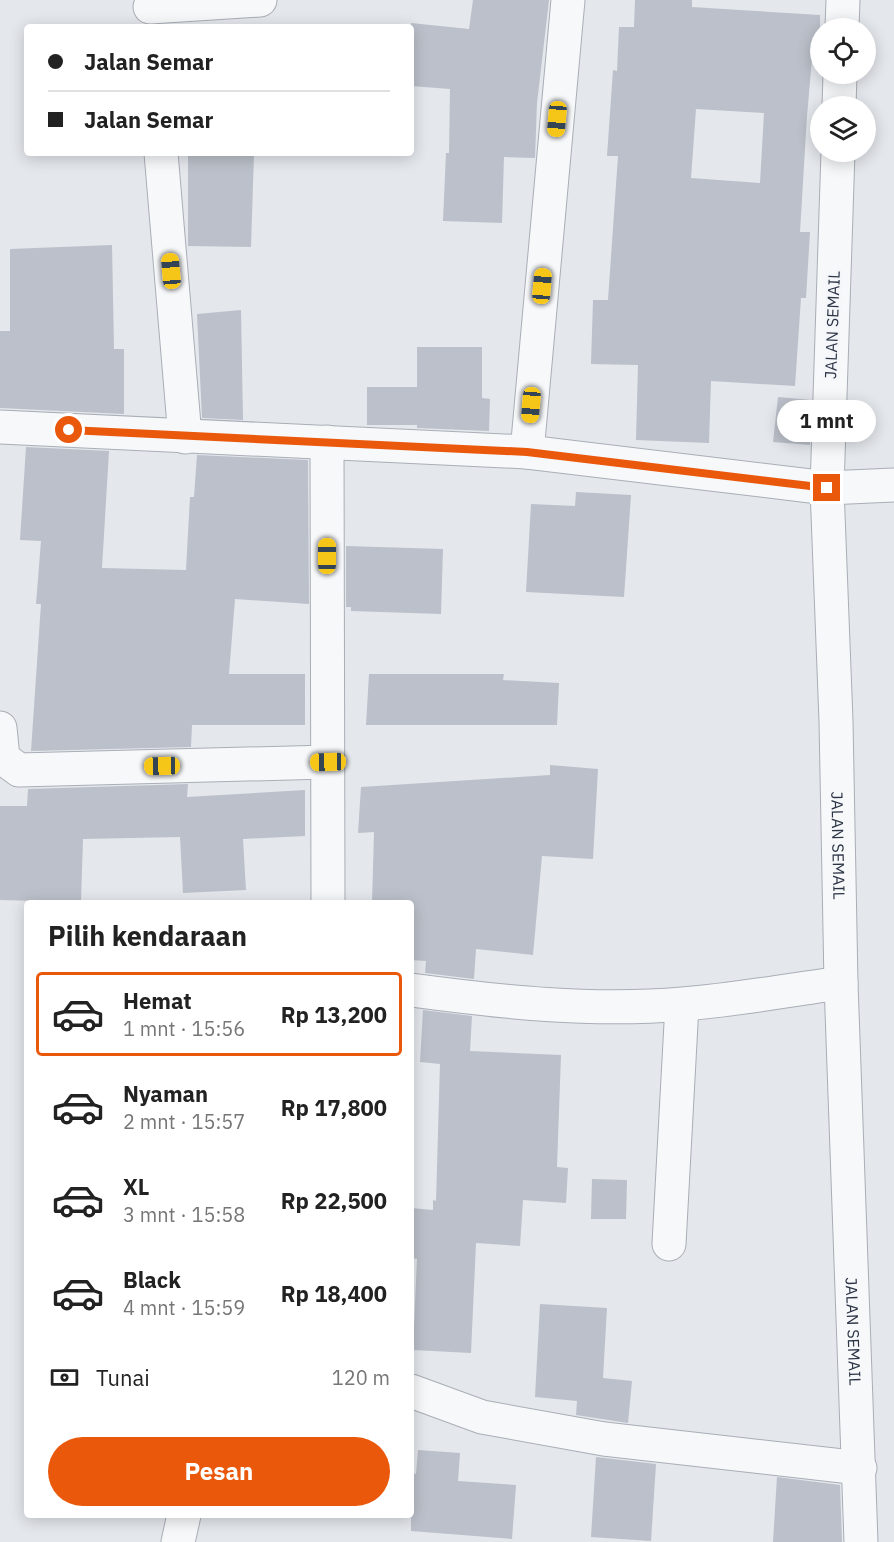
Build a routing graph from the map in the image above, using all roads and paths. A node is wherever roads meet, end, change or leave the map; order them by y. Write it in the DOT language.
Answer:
graph roads {
  1 [pos="260,0"];
  2 [pos="568,0"];
  3 [pos="843,0"];
  4 [pos="150,11"];
  5 [pos="842,18"];
  6 [pos="161,156"];
  7 [pos="838,162"];
  8 [pos="0,427"];
  9 [pos="185,437"];
  10 [pos="327,442"];
  11 [pos="527,452"];
  12 [pos="894,485"];
  13 [pos="827,488"];
  14 [pos="1,751"];
  15 [pos="328,762"];
  16 [pos="328,900"];
  17 [pos="841,983"];
  18 [pos="414,990"];
  19 [pos="682,1005"];
  20 [pos="669,1244"];
  21 [pos="414,1392"];
  22 [pos="860,1468"];
  23 [pos="183,1518"];
  24 [pos="178,1542"];
  25 [pos="861,1542"];
  1 -- 4 [label="street"];
  2 -- 11 [label="street"];
  3 -- 5 [label="street"];
  6 -- 9 [label="street"];
  7 -- 13 [label="street, JALAN SEMAIL"];
  8 -- 9 [label="street"];
  9 -- 10 [label="street"];
  10 -- 11 [label="street"];
  10 -- 15 [label="street"];
  11 -- 13 [label="street"];
  12 -- 13 [label="street"];
  13 -- 17 [label="street, JALAN SEMAIL"];
  14 -- 15 [label="street"];
  15 -- 16 [label="street"];
  17 -- 19 [label="street"];
  17 -- 22 [label="street, JALAN SEMAIL"];
  18 -- 19 [label="street"];
  19 -- 20 [label="street"];
  21 -- 22 [label="street"];
  22 -- 25 [label="street, JALAN SEMAIL"];
  23 -- 24 [label="street"];
}
